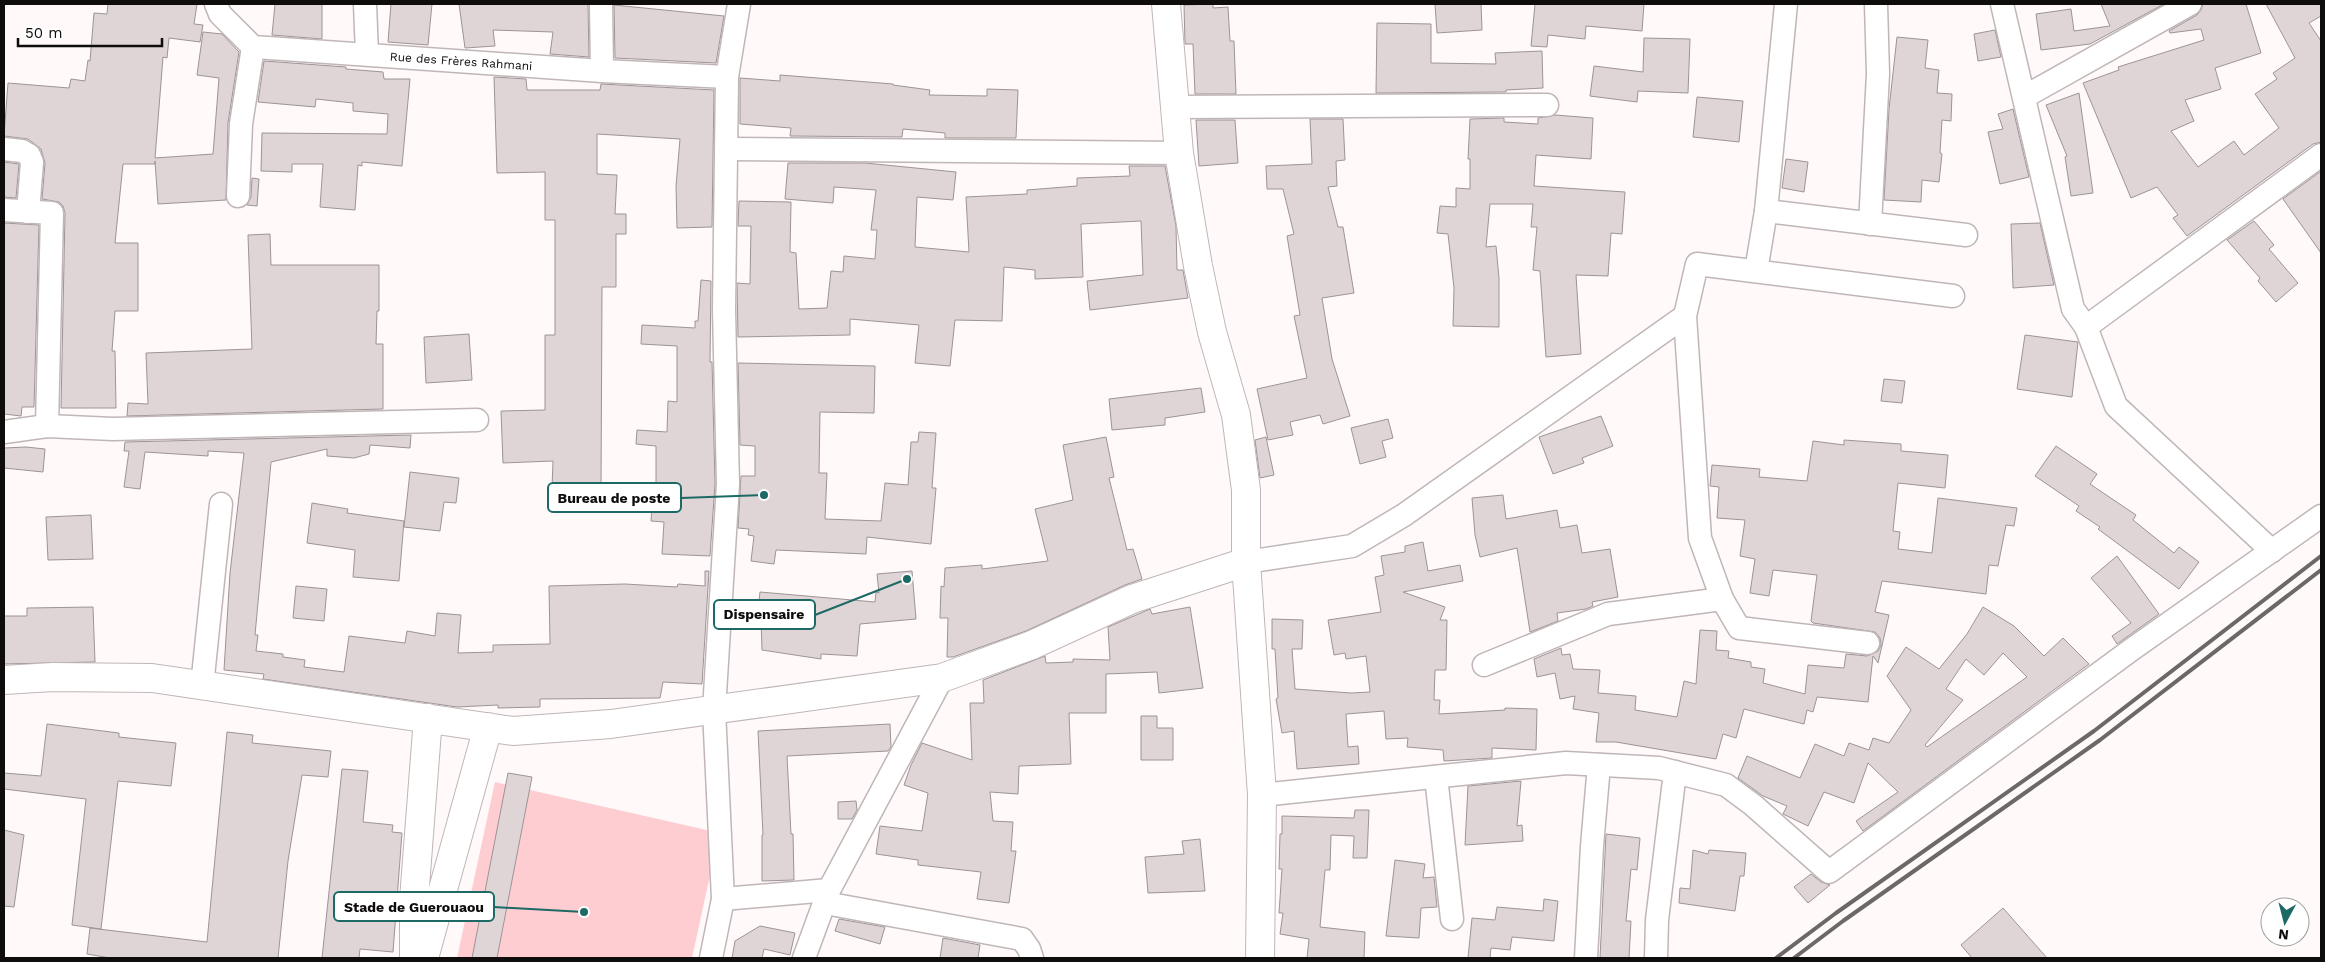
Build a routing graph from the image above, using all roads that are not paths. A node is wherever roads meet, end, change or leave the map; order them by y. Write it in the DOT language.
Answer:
graph roads {
  1 [pos="216,4"];
  2 [pos="365,4"];
  3 [pos="601,4"];
  4 [pos="738,4"];
  5 [pos="1166,4"];
  6 [pos="1786,4"];
  7 [pos="1876,4"];
  8 [pos="2002,4"];
  9 [pos="2190,4"];
  10 [pos="253,46"];
  11 [pos="367,54"];
  12 [pos="602,71"];
  13 [pos="727,78"];
  14 [pos="2024,97"];
  15 [pos="1547,105"];
  16 [pos="1175,107"];
  17 [pos="4,149"];
  18 [pos="726,149"];
  19 [pos="1179,152"];
  20 [pos="2321,155"];
  21 [pos="238,196"];
  22 [pos="4,210"];
  23 [pos="1766,211"];
  24 [pos="28,212"];
  25 [pos="1870,224"];
  26 [pos="1966,235"];
  27 [pos="1756,271"];
  28 [pos="1953,296"];
  29 [pos="1684,316"];
  30 [pos="2086,327"];
  31 [pos="477,420"];
  32 [pos="47,426"];
  33 [pos="4,432"];
  34 [pos="222,504"];
  35 [pos="2321,516"];
  36 [pos="2272,551"];
  37 [pos="1246,562"];
  38 [pos="1722,598"];
  39 [pos="1868,644"];
  40 [pos="1484,665"];
  41 [pos="942,678"];
  42 [pos="4,680"];
  43 [pos="202,686"];
  44 [pos="714,710"];
  45 [pos="428,718"];
  46 [pos="488,727"];
  47 [pos="1599,765"];
  48 [pos="1676,772"];
  49 [pos="1436,777"];
  50 [pos="1262,795"];
  51 [pos="827,896"];
  52 [pos="723,898"];
  53 [pos="1452,919"];
  54 [pos="414,958"];
  55 [pos="424,958"];
  56 [pos="711,958"];
  57 [pos="804,958"];
  58 [pos="1032,958"];
  59 [pos="1260,958"];
  60 [pos="1586,958"];
  61 [pos="1656,958"];
  1 -- 10 [label="street"];
  2 -- 11 [label="street"];
  3 -- 12 [label="street"];
  4 -- 13 [label="street"];
  5 -- 16 [label="main road"];
  6 -- 23 [label="street"];
  7 -- 25 [label="street"];
  8 -- 14 [label="street"];
  9 -- 14 [label="street"];
  10 -- 11 [label="street, Rue des Frères Rahmani"];
  10 -- 21 [label="street"];
  11 -- 12 [label="street, Rue des Frères Rahmani"];
  12 -- 13 [label="street, Rue des Frères Rahmani"];
  13 -- 18 [label="street"];
  14 -- 30 [label="street"];
  15 -- 16 [label="street"];
  16 -- 19 [label="main road"];
  17 -- 24 [label="street"];
  18 -- 19 [label="street"];
  18 -- 44 [label="street"];
  19 -- 37 [label="main road"];
  20 -- 30 [label="street"];
  22 -- 24 [label="street"];
  23 -- 25 [label="street"];
  23 -- 27 [label="street"];
  24 -- 32 [label="street"];
  25 -- 26 [label="street"];
  27 -- 28 [label="street"];
  27 -- 29 [label="street"];
  29 -- 37 [label="street"];
  29 -- 38 [label="street"];
  30 -- 36 [label="street"];
  31 -- 32 [label="street"];
  32 -- 33 [label="street"];
  34 -- 43 [label="street"];
  35 -- 36 [label="street"];
  36 -- 48 [label="street"];
  37 -- 41 [label="main road"];
  37 -- 50 [label="main road"];
  38 -- 39 [label="street"];
  38 -- 40 [label="street"];
  41 -- 44 [label="main road"];
  41 -- 51 [label="street"];
  42 -- 43 [label="main road"];
  43 -- 45 [label="main road"];
  44 -- 46 [label="main road"];
  44 -- 52 [label="street"];
  45 -- 46 [label="main road"];
  45 -- 54 [label="main road"];
  46 -- 55 [label="main road"];
  47 -- 48 [label="street"];
  47 -- 49 [label="street"];
  47 -- 60 [label="street"];
  48 -- 61 [label="street"];
  49 -- 50 [label="street"];
  49 -- 53 [label="street"];
  50 -- 59 [label="main road"];
  51 -- 52 [label="street"];
  51 -- 57 [label="street"];
  51 -- 58 [label="street"];
  52 -- 56 [label="street"];
}
